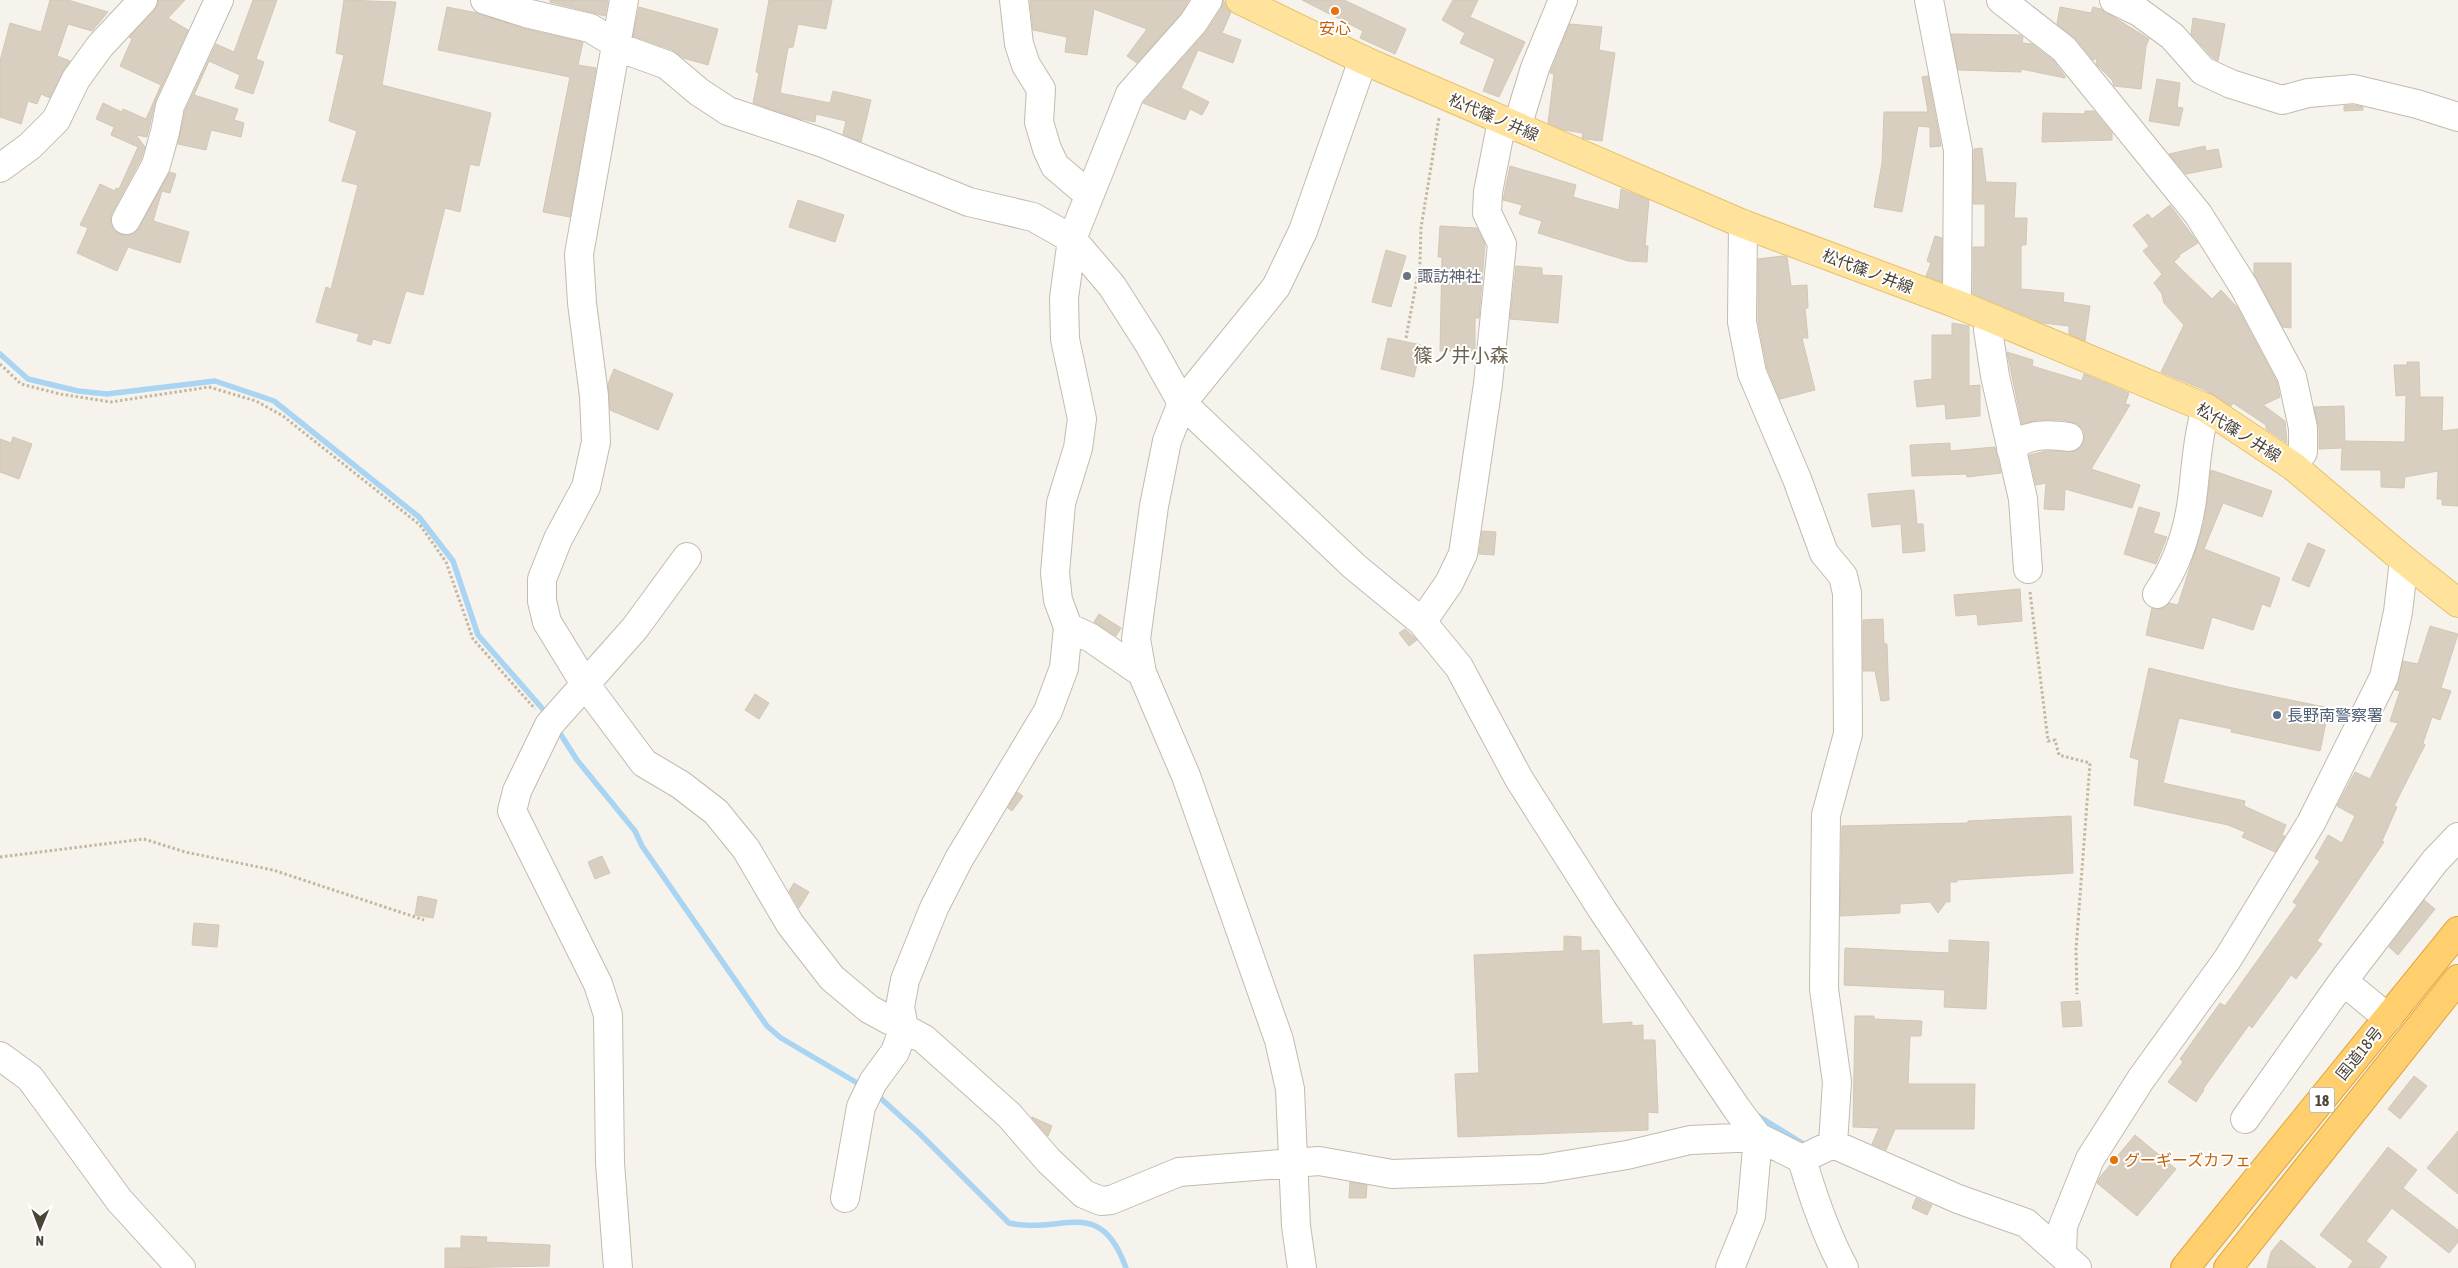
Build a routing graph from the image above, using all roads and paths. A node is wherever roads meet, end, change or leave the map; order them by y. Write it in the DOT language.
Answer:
graph roads {
  1 [pos="143,0"];
  2 [pos="219,0"];
  3 [pos="485,0"];
  4 [pos="624,0"];
  5 [pos="1014,0"];
  6 [pos="1208,0"];
  7 [pos="1240,0"];
  8 [pos="1563,0"];
  9 [pos="1929,0"];
  10 [pos="2001,0"];
  11 [pos="2114,0"];
  12 [pos="615,44"];
  13 [pos="1363,60"];
  14 [pos="1444,96"];
  15 [pos="2458,117"];
  16 [pos="1510,124"];
  17 [pos="0,168"];
  18 [pos="1090,195"];
  19 [pos="126,220"];
  20 [pos="1743,224"];
  21 [pos="1072,238"];
  22 [pos="1957,304"];
  23 [pos="1992,319"];
  24 [pos="1406,338"];
  25 [pos="0,364"];
  26 [pos="1182,403"];
  27 [pos="2206,408"];
  28 [pos="2069,437"];
  29 [pos="2011,449"];
  30 [pos="2293,466"];
  31 [pos="687,557"];
  32 [pos="2404,560"];
  33 [pos="2028,569"];
  34 [pos="2157,594"];
  35 [pos="2458,603"];
  36 [pos="1422,622"];
  37 [pos="1068,627"];
  38 [pos="1142,673"];
  39 [pos="585,684"];
  40 [pos="553,721"];
  41 [pos="2458,838"];
  42 [pos="0,858"];
  43 [pos="424,920"];
  44 [pos="2458,931"];
  45 [pos="2458,979"];
  46 [pos="2343,981"];
  47 [pos="2077,994"];
  48 [pos="2388,1018"];
  49 [pos="904,1028"];
  50 [pos="0,1056"];
  51 [pos="2244,1119"];
  52 [pos="1758,1137"];
  53 [pos="1833,1144"];
  54 [pos="1802,1159"];
  55 [pos="1293,1162"];
  56 [pos="845,1198"];
  57 [pos="2070,1261"];
  58 [pos="181,1268"];
  59 [pos="618,1268"];
  60 [pos="1302,1268"];
  61 [pos="1730,1268"];
  62 [pos="1844,1268"];
  63 [pos="2185,1268"];
  64 [pos="2228,1268"];
  1 -- 17 [label="street"];
  2 -- 19 [label="street"];
  3 -- 12 [label="street"];
  4 -- 12 [label="street"];
  5 -- 18 [label="street"];
  6 -- 18 [label="street"];
  7 -- 13 [label="main road, 松代篠ノ井線"];
  8 -- 16 [label="street"];
  9 -- 22 [label="street"];
  10 -- 30 [label="street"];
  11 -- 15 [label="street"];
  12 -- 21 [label="street"];
  12 -- 39 [label="street"];
  13 -- 14 [label="main road, 松代篠ノ井線"];
  13 -- 26 [label="street"];
  14 -- 16 [label="main road, 松代篠ノ井線"];
  14 -- 24 [label="path"];
  16 -- 20 [label="main road, 松代篠ノ井線"];
  16 -- 36 [label="street"];
  18 -- 21 [label="street"];
  20 -- 22 [label="main road, 松代篠ノ井線"];
  20 -- 53 [label="street"];
  21 -- 26 [label="street"];
  21 -- 37 [label="street"];
  22 -- 23 [label="main road, 松代篠ノ井線"];
  23 -- 27 [label="main road, 松代篠ノ井線"];
  23 -- 29 [label="street"];
  25 -- 40 [label="path"];
  26 -- 36 [label="street"];
  26 -- 38 [label="street"];
  27 -- 30 [label="main road, 松代篠ノ井線"];
  27 -- 34 [label="street"];
  28 -- 29 [label="street"];
  29 -- 33 [label="street"];
  30 -- 32 [label="main road, 松代篠ノ井線"];
  31 -- 39 [label="street"];
  32 -- 35 [label="main road, 松代篠ノ井線"];
  32 -- 57 [label="street"];
  33 -- 47 [label="path"];
  36 -- 52 [label="street"];
  37 -- 38 [label="street"];
  37 -- 49 [label="street"];
  38 -- 55 [label="street"];
  39 -- 40 [label="street"];
  39 -- 49 [label="street"];
  40 -- 59 [label="street"];
  41 -- 46 [label="street"];
  42 -- 43 [label="path"];
  44 -- 48 [label="highway, 国道18号 / 18"];
  45 -- 64 [label="highway, 国道18号 / 18"];
  46 -- 48 [label="street"];
  46 -- 51 [label="street"];
  48 -- 63 [label="highway, 国道18号 / 18"];
  49 -- 55 [label="street"];
  49 -- 56 [label="street"];
  50 -- 58 [label="street"];
  52 -- 54 [label="street"];
  52 -- 55 [label="street"];
  52 -- 61 [label="street"];
  53 -- 54 [label="street"];
  53 -- 57 [label="street"];
  54 -- 62 [label="street"];
  55 -- 60 [label="street"];
}
